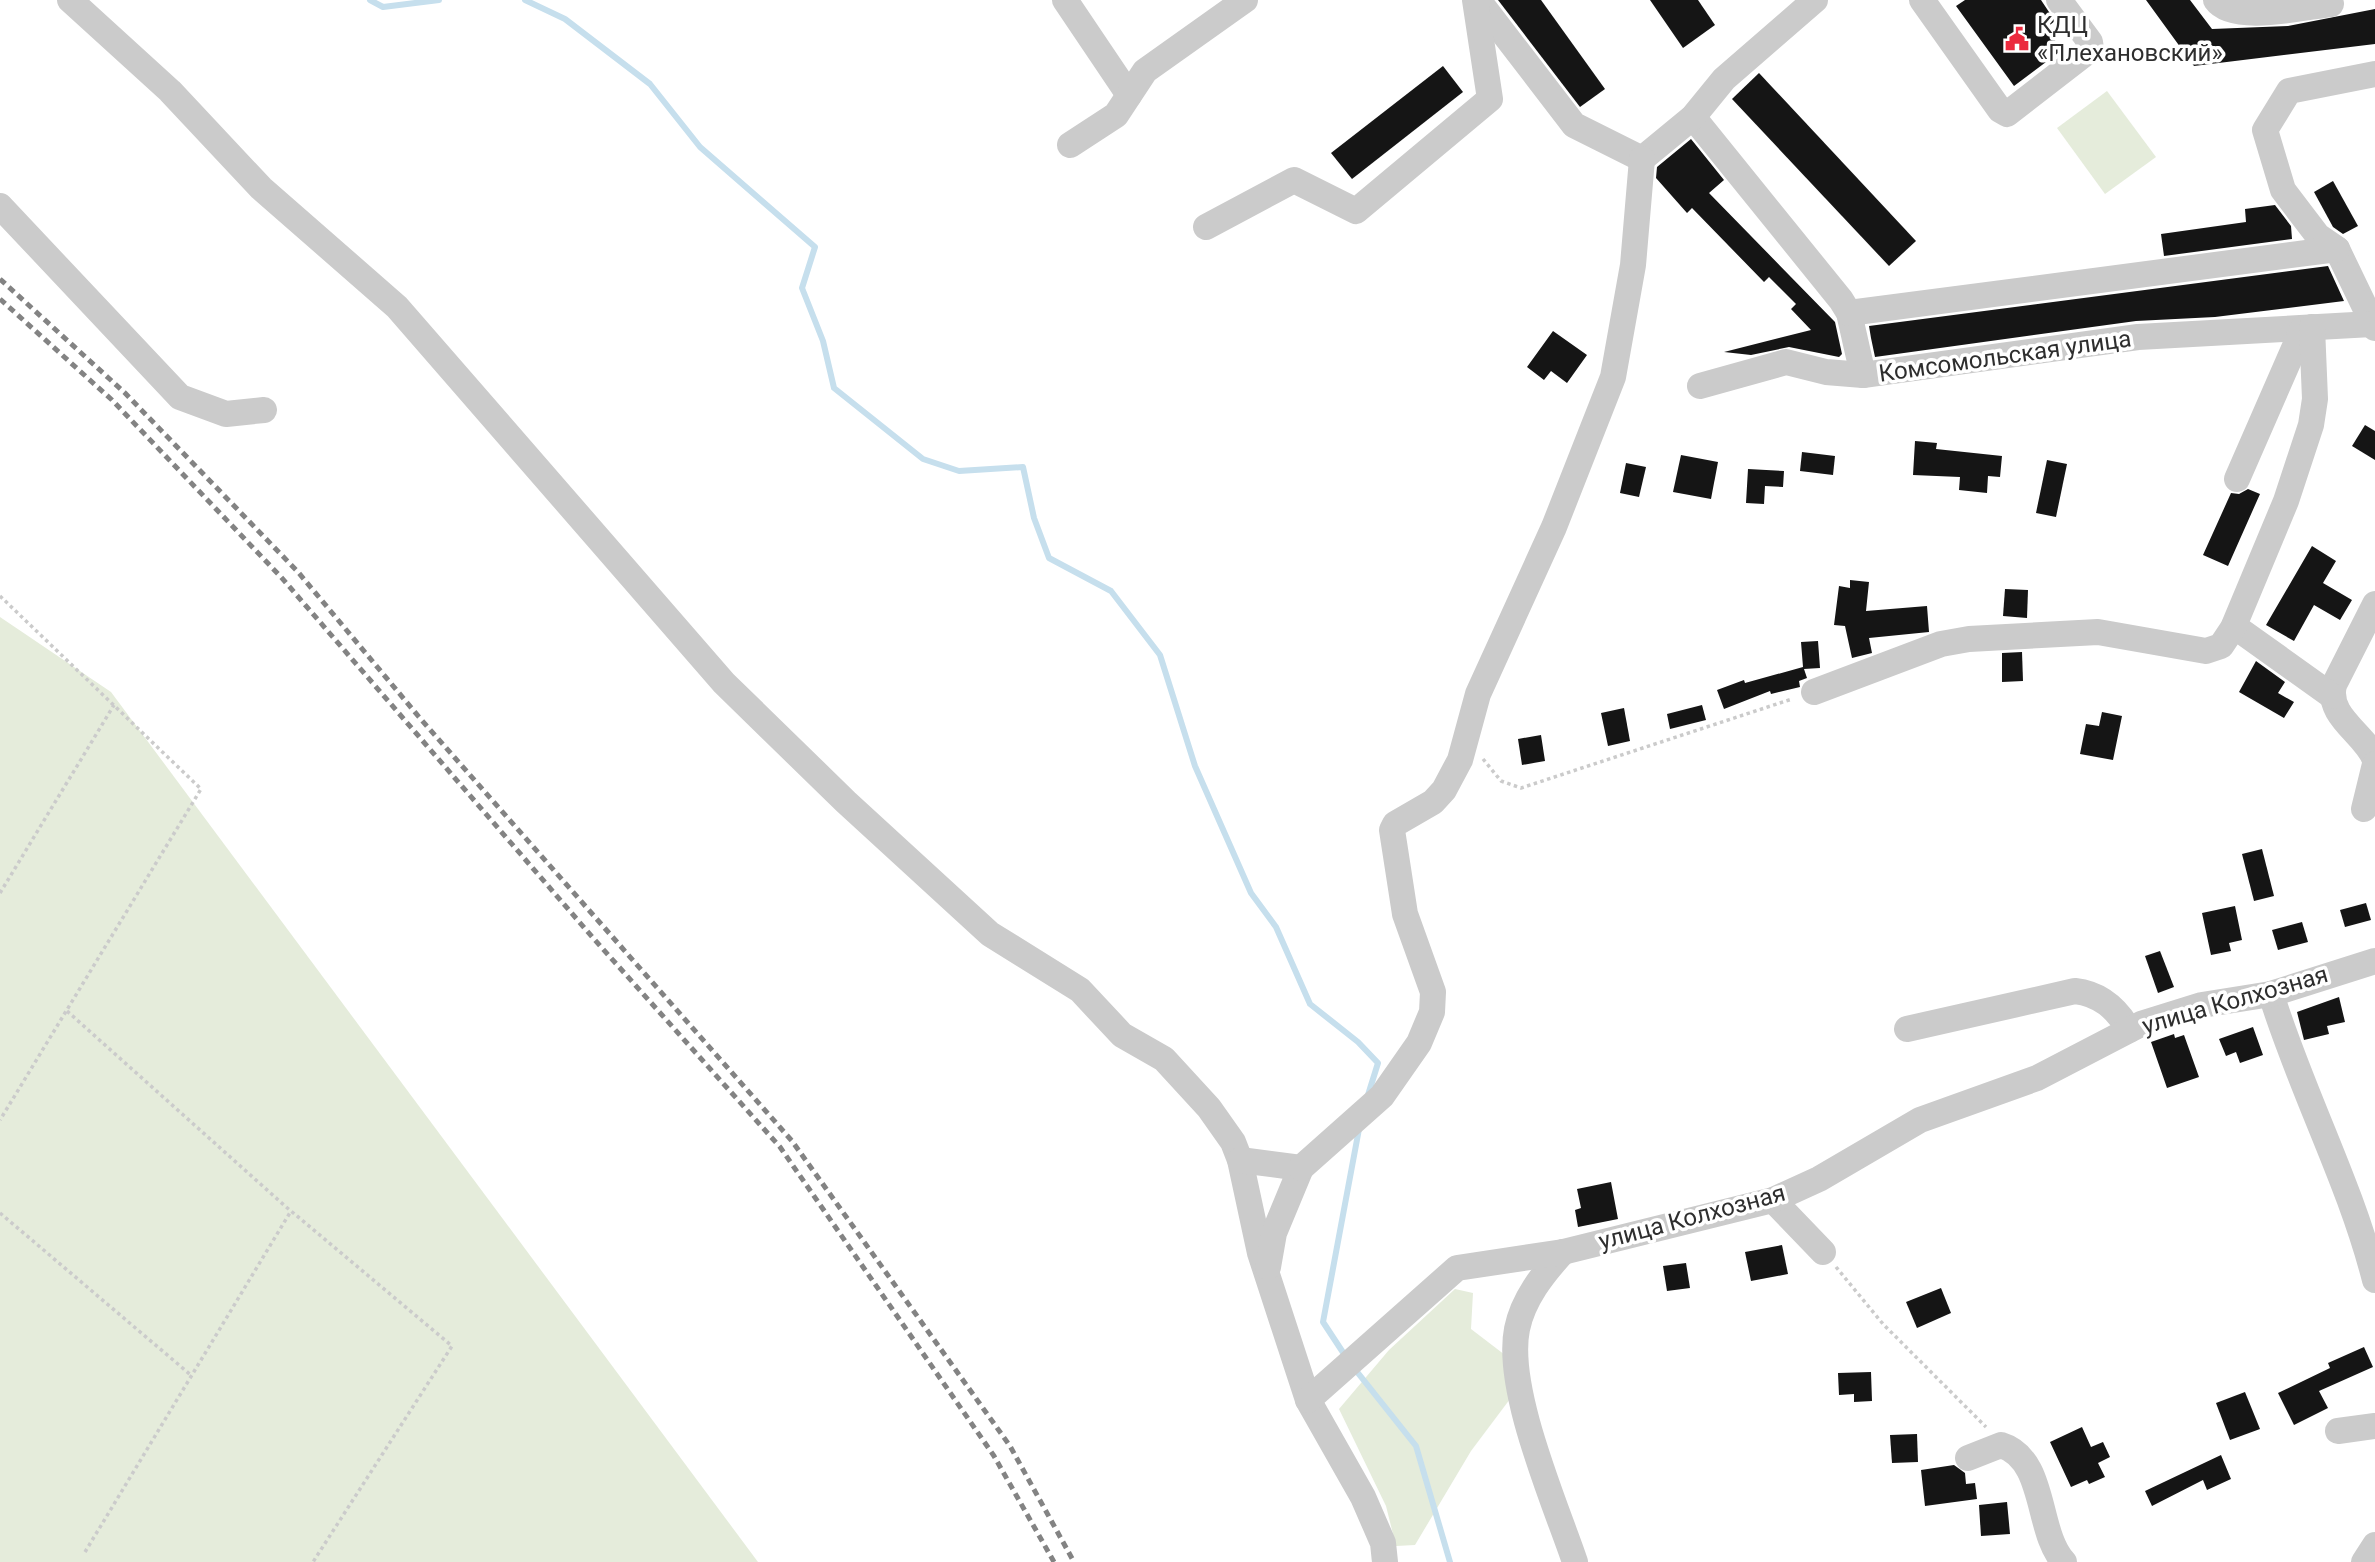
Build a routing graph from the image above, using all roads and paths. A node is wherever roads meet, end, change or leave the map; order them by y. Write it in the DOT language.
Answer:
graph roads {
  1 [pos="70,0"];
  2 [pos="1065,0"];
  3 [pos="1245,0"];
  4 [pos="1477,0"];
  5 [pos="1922,0"];
  6 [pos="2059,0"];
  7 [pos="2216,0"];
  8 [pos="1801,4"];
  9 [pos="2331,4"];
  10 [pos="2375,74"];
  11 [pos="1129,95"];
  12 [pos="1693,117"];
  13 [pos="1070,145"];
  14 [pos="1643,159"];
  15 [pos="0,206"];
  16 [pos="1206,227"];
  17 [pos="2337,249"];
  18 [pos="1849,313"];
  19 [pos="2373,326"];
  20 [pos="2308,328"];
  21 [pos="1863,375"];
  22 [pos="1700,386"];
  23 [pos="264,410"];
  24 [pos="2237,479"];
  25 [pos="0,596"];
  26 [pos="2375,604"];
  27 [pos="2234,626"];
  28 [pos="1814,692"];
  29 [pos="2332,696"];
  30 [pos="114,705"];
  31 [pos="1471,728"];
  32 [pos="2375,762"];
  33 [pos="2364,808"];
  34 [pos="0,893"];
  35 [pos="2375,961"];
  36 [pos="2271,994"];
  37 [pos="66,1011"];
  38 [pos="1907,1029"];
  39 [pos="2129,1030"];
  40 [pos="0,1120"];
  41 [pos="1240,1160"];
  42 [pos="1301,1168"];
  43 [pos="1773,1200"];
  44 [pos="291,1211"];
  45 [pos="0,1213"];
  46 [pos="1563,1252"];
  47 [pos="1823,1252"];
  48 [pos="1267,1272"];
  49 [pos="2375,1280"];
  50 [pos="192,1376"];
  51 [pos="1308,1400"];
  52 [pos="2375,1426"];
  53 [pos="2338,1431"];
  54 [pos="2003,1445"];
  55 [pos="1968,1458"];
  56 [pos="85,1552"];
  57 [pos="313,1562"];
  58 [pos="1385,1562"];
  59 [pos="1575,1562"];
  60 [pos="2064,1562"];
  1 -- 41 [label="street"];
  2 -- 11 [label="street"];
  3 -- 11 [label="street"];
  4 -- 14 [label="street"];
  4 -- 16 [label="street"];
  5 -- 6 [label="street"];
  7 -- 9 [label="street"];
  8 -- 12 [label="street"];
  10 -- 17 [label="street"];
  11 -- 13 [label="street"];
  12 -- 14 [label="street"];
  12 -- 18 [label="street, Комсомольская улица"];
  14 -- 31 [label="street"];
  15 -- 23 [label="street"];
  17 -- 18 [label="street"];
  17 -- 19 [label="street"];
  18 -- 21 [label="street, Комсомольская улица"];
  19 -- 20 [label="street, Комсомольская улица"];
  20 -- 21 [label="street, Комсомольская улица"];
  20 -- 24 [label="street"];
  20 -- 27 [label="street"];
  21 -- 22 [label="street"];
  25 -- 30 [label="path"];
  26 -- 29 [label="street"];
  27 -- 28 [label="street"];
  27 -- 29 [label="street"];
  28 -- 31 [label="path"];
  29 -- 32 [label="street"];
  30 -- 34 [label="path"];
  30 -- 37 [label="path"];
  31 -- 42 [label="street"];
  32 -- 33 [label="street"];
  35 -- 36 [label="street, улица Колхозная"];
  36 -- 39 [label="street, улица Колхозная"];
  36 -- 49 [label="street"];
  37 -- 40 [label="path"];
  37 -- 44 [label="path"];
  38 -- 39 [label="street"];
  39 -- 43 [label="street, улица Колхозная"];
  41 -- 42 [label="street"];
  41 -- 48 [label="street"];
  42 -- 48 [label="street"];
  43 -- 46 [label="street, улица Колхозная"];
  43 -- 47 [label="street"];
  44 -- 50 [label="path"];
  44 -- 57 [label="path"];
  45 -- 50 [label="path"];
  46 -- 51 [label="street, улица Колхозная"];
  46 -- 59 [label="street"];
  47 -- 54 [label="path"];
  48 -- 51 [label="street"];
  50 -- 56 [label="path"];
  51 -- 58 [label="street"];
  52 -- 53 [label="street"];
  54 -- 55 [label="street"];
  54 -- 60 [label="street"];
}
